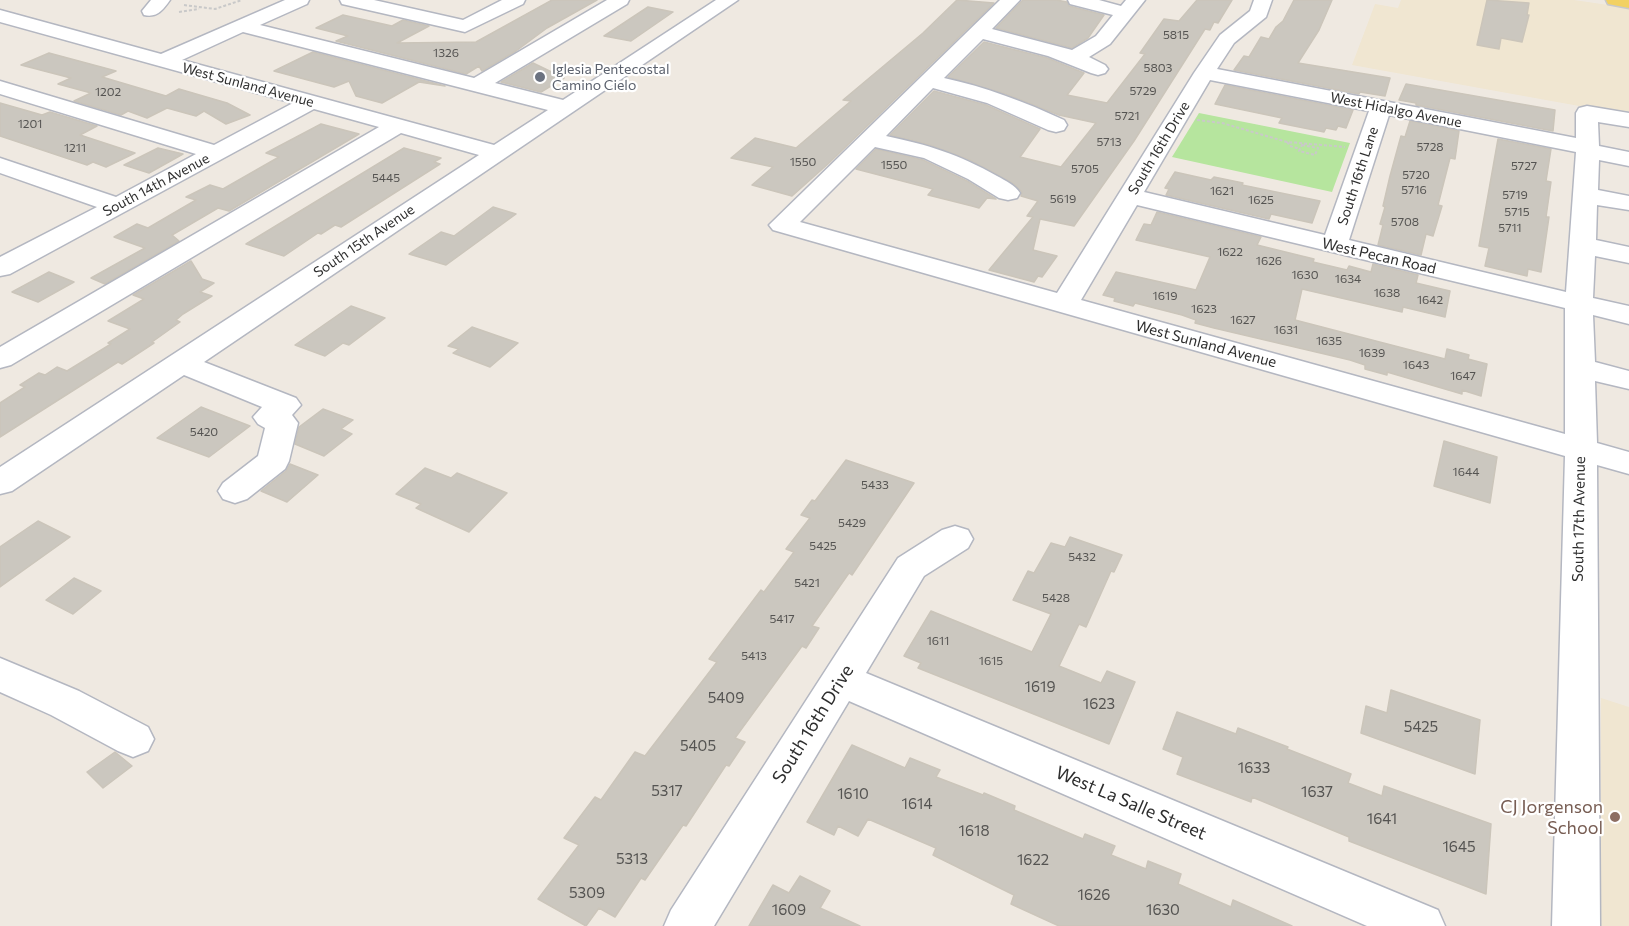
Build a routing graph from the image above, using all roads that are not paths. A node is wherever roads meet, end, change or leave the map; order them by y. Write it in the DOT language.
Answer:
graph roads {
  1 [pos="300,0"];
  2 [pos="349,0"];
  3 [pos="516,0"];
  4 [pos="620,0"];
  5 [pos="729,0"];
  6 [pos="1011,0"];
  7 [pos="1077,0"];
  8 [pos="1263,0"];
  9 [pos="1615,0"];
  10 [pos="1629,2"];
  11 [pos="1131,7"];
  12 [pos="0,16"];
  13 [pos="241,26"];
  14 [pos="979,32"];
  15 [pos="1075,57"];
  16 [pos="163,62"];
  17 [pos="1098,69"];
  18 [pos="1204,73"];
  19 [pos="929,81"];
  20 [pos="477,85"];
  21 [pos="0,87"];
  22 [pos="312,102"];
  23 [pos="1381,107"];
  24 [pos="567,108"];
  25 [pos="1629,120"];
  26 [pos="399,125"];
  27 [pos="1056,125"];
  28 [pos="870,139"];
  29 [pos="1588,149"];
  30 [pos="216,153"];
  31 [pos="497,153"];
  32 [pos="1629,159"];
  33 [pos="0,165"];
  34 [pos="33,177"];
  35 [pos="0,192"];
  36 [pos="1008,193"];
  37 [pos="1586,195"];
  38 [pos="1129,196"];
  39 [pos="1629,203"];
  40 [pos="119,206"];
  41 [pos="1335,245"];
  42 [pos="1583,245"];
  43 [pos="1629,255"];
  44 [pos="0,268"];
  45 [pos="1580,304"];
  46 [pos="1064,305"];
  47 [pos="1629,315"];
  48 [pos="0,359"];
  49 [pos="180,363"];
  50 [pos="1580,368"];
  51 [pos="1629,380"];
  52 [pos="1581,450"];
  53 [pos="1629,463"];
  54 [pos="0,483"];
  55 [pos="235,491"];
  56 [pos="955,539"];
  57 [pos="0,674"];
  58 [pos="841,680"];
  59 [pos="133,739"];
  60 [pos="688,926"];
  61 [pos="1421,926"];
  62 [pos="1576,926"];
  1 -- 13 [label="street"];
  2 -- 3 [label="street"];
  4 -- 20 [label="street"];
  5 -- 24 [label="street, South 15th Avenue"];
  6 -- 14 [label="street"];
  7 -- 11 [label="street"];
  8 -- 18 [label="street, South 16th Drive"];
  9 -- 10 [label="main road"];
  11 -- 15 [label="street"];
  12 -- 16 [label="street, West Sunland Avenue"];
  13 -- 16 [label="street"];
  13 -- 20 [label="street"];
  14 -- 15 [label="street"];
  14 -- 19 [label="street"];
  15 -- 17 [label="street"];
  16 -- 22 [label="street, West Sunland Avenue"];
  18 -- 23 [label="street, West Hidalgo Avenue"];
  18 -- 38 [label="street, South 16th Drive"];
  19 -- 27 [label="street"];
  19 -- 28 [label="street"];
  20 -- 24 [label="street"];
  21 -- 30 [label="street"];
  22 -- 26 [label="street, West Sunland Avenue"];
  22 -- 30 [label="street, South 14th Avenue"];
  23 -- 29 [label="street, West Hidalgo Avenue"];
  23 -- 41 [label="street, South 16th Lane"];
  24 -- 31 [label="street, South 15th Avenue"];
  25 -- 29 [label="street, South 17th Avenue"];
  26 -- 31 [label="street, West Sunland Avenue"];
  26 -- 48 [label="street"];
  28 -- 36 [label="street"];
  28 -- 46 [label="street, West Sunland Avenue"];
  29 -- 32 [label="street, West Hidalgo Avenue"];
  29 -- 37 [label="street, South 17th Avenue"];
  30 -- 40 [label="street, South 14th Avenue"];
  31 -- 49 [label="street, South 15th Avenue"];
  33 -- 34 [label="street"];
  34 -- 35 [label="street"];
  34 -- 40 [label="street"];
  37 -- 39 [label="street"];
  37 -- 42 [label="street, South 17th Avenue"];
  38 -- 41 [label="street, West Pecan Road"];
  38 -- 46 [label="street, South 16th Drive"];
  40 -- 44 [label="street, South 14th Avenue"];
  41 -- 45 [label="street, West Pecan Road"];
  42 -- 43 [label="street"];
  42 -- 45 [label="street, South 17th Avenue"];
  45 -- 47 [label="street, West Pecan Road"];
  45 -- 50 [label="street, South 17th Avenue"];
  46 -- 52 [label="street, West Sunland Avenue"];
  49 -- 54 [label="street, South 15th Avenue"];
  49 -- 55 [label="street"];
  50 -- 51 [label="street"];
  50 -- 52 [label="street, South 17th Avenue"];
  52 -- 53 [label="street, West Sunland Avenue"];
  52 -- 62 [label="street, South 17th Avenue"];
  56 -- 58 [label="street, South 16th Drive"];
  57 -- 59 [label="street"];
  58 -- 60 [label="street, South 16th Drive"];
  58 -- 61 [label="street, West La Salle Street"];
}
